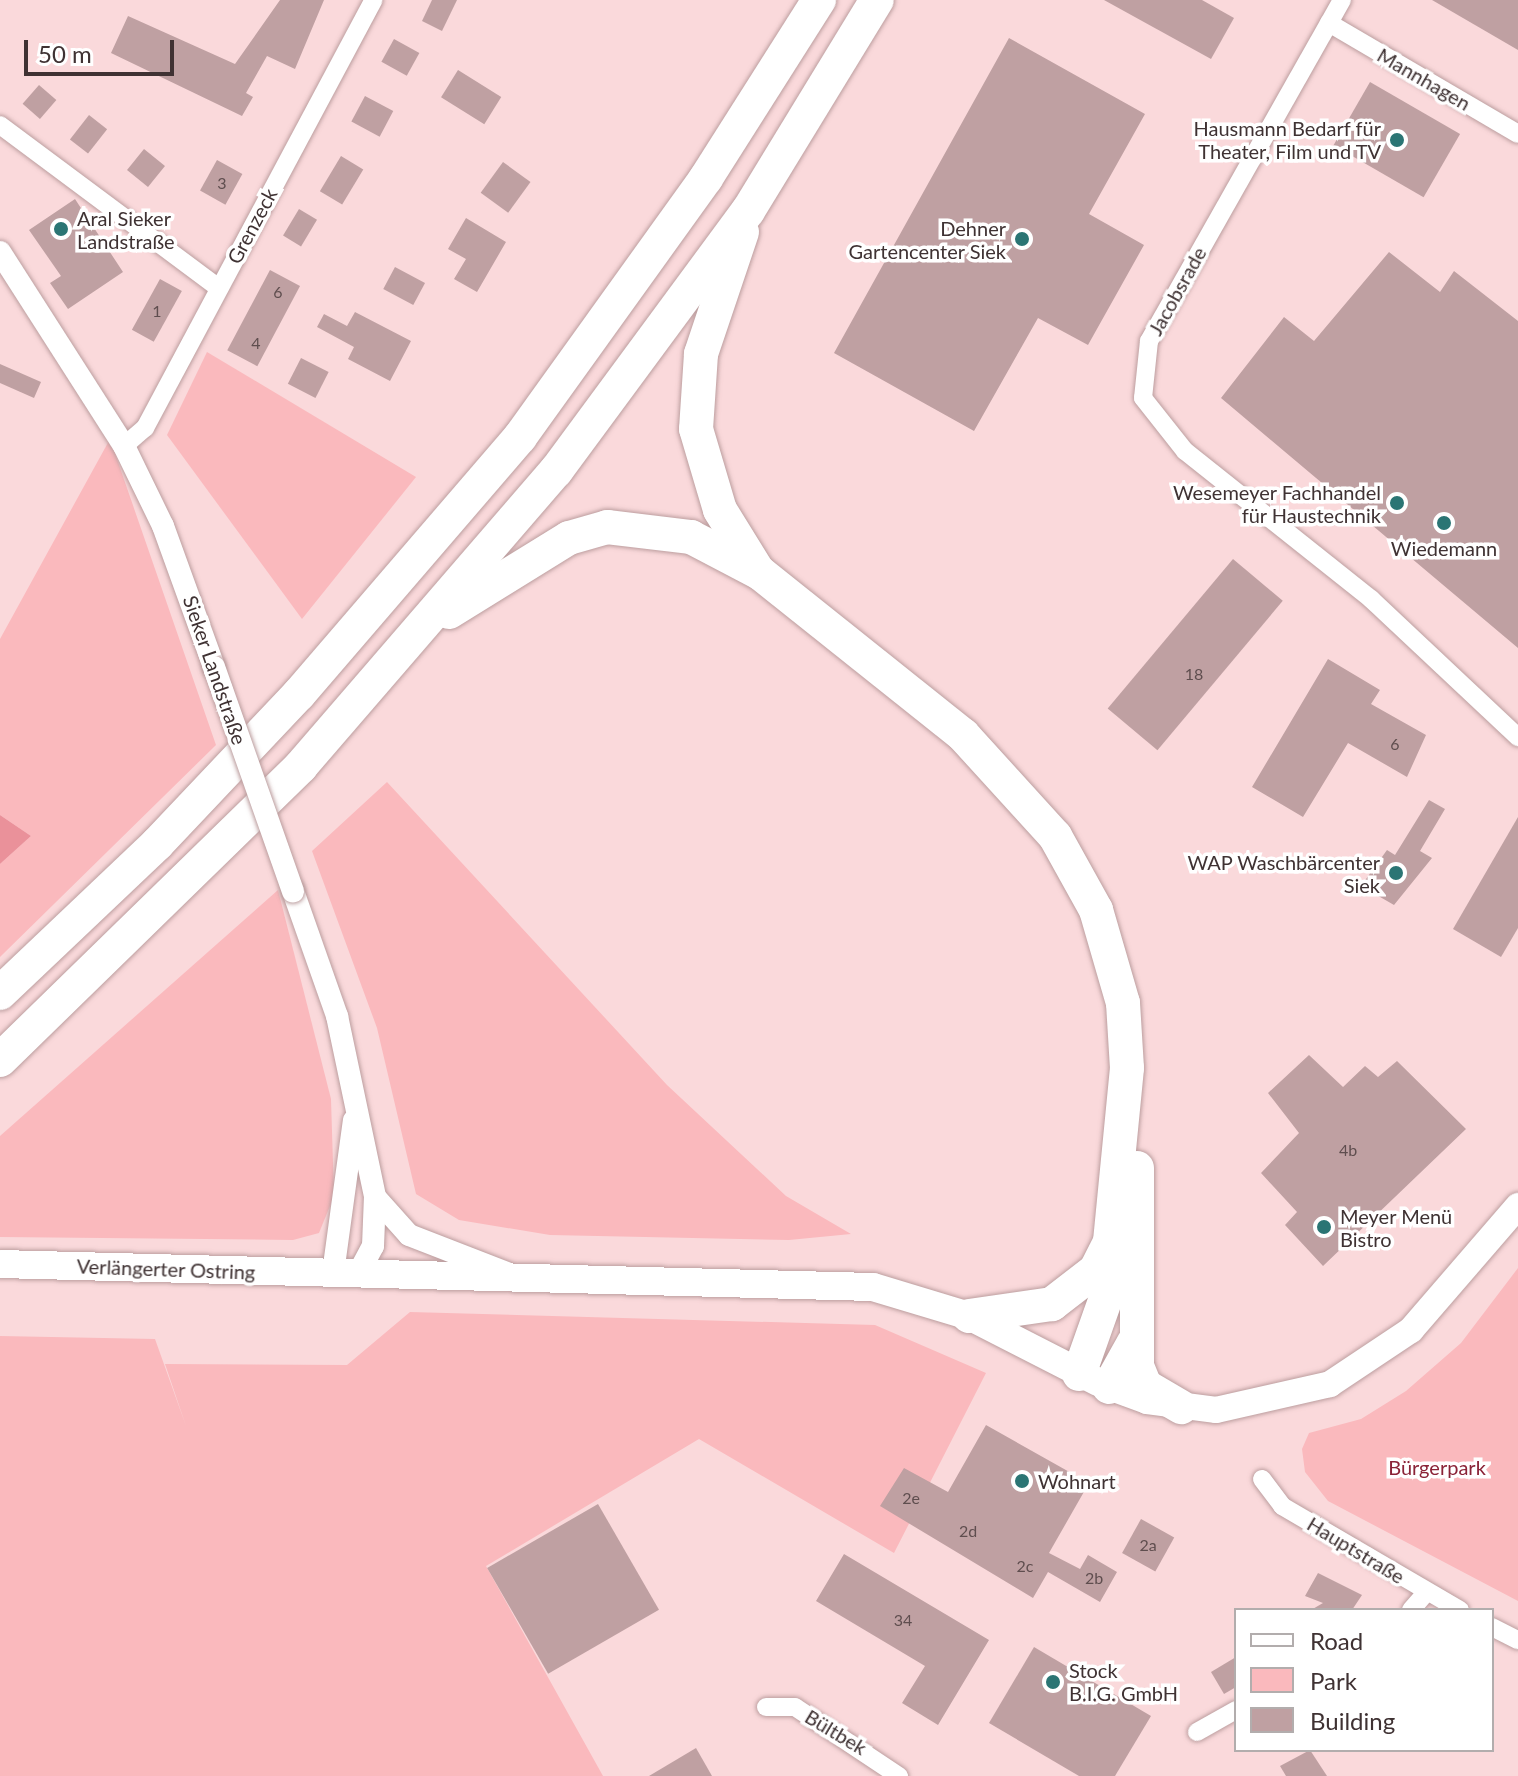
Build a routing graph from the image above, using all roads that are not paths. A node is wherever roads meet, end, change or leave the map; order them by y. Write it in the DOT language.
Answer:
graph roads {
  1 [pos="374,0"];
  2 [pos="819,0"];
  3 [pos="877,0"];
  4 [pos="1342,0"];
  5 [pos="1329,23"];
  6 [pos="0,125"];
  7 [pos="1518,134"];
  8 [pos="748,211"];
  9 [pos="0,252"];
  10 [pos="219,288"];
  11 [pos="124,446"];
  12 [pos="760,573"];
  13 [pos="428,624"];
  14 [pos="1518,737"];
  15 [pos="0,993"];
  16 [pos="0,1060"];
  17 [pos="1127,1068"];
  18 [pos="354,1120"];
  19 [pos="1121,1122"];
  20 [pos="375,1197"];
  21 [pos="1518,1206"];
  22 [pos="0,1264"];
  23 [pos="345,1274"];
  24 [pos="517,1276"];
  25 [pos="969,1316"];
  26 [pos="1134,1342"];
  27 [pos="1094,1380"];
  28 [pos="1181,1407"];
  29 [pos="1262,1479"];
  30 [pos="1426,1593"];
  31 [pos="1413,1608"];
  32 [pos="1456,1608"];
  33 [pos="1494,1628"];
  34 [pos="1518,1640"];
  35 [pos="766,1707"];
  36 [pos="1234,1711"];
  37 [pos="1197,1732"];
  38 [pos="899,1776"];
  1 -- 10 [label="street, Grenzeck"];
  2 -- 15 [label="highway"];
  3 -- 8 [label="highway"];
  4 -- 5 [label="street, Jacobsrade"];
  5 -- 7 [label="street, Mannhagen"];
  5 -- 14 [label="street, Jacobsrade"];
  6 -- 10 [label="street"];
  8 -- 12 [label="highway"];
  8 -- 13 [label="highway"];
  9 -- 11 [label="street, Sieker Landstraße"];
  10 -- 11 [label="street, Grenzeck"];
  11 -- 18 [label="street, Sieker Landstraße, bridge"];
  12 -- 13 [label="highway"];
  12 -- 17 [label="highway"];
  13 -- 16 [label="highway"];
  17 -- 19 [label="highway"];
  17 -- 26 [label="highway"];
  18 -- 20 [label="street, Sieker Landstraße"];
  18 -- 23 [label="street, Sieker Landstraße"];
  19 -- 25 [label="highway"];
  19 -- 27 [label="highway"];
  20 -- 23 [label="street, Sieker Landstraße"];
  20 -- 24 [label="street, Sieker Landstraße"];
  21 -- 28 [label="main road"];
  22 -- 23 [label="main road, Verlängerter Ostring"];
  23 -- 24 [label="main road, Verlängerter Ostring"];
  24 -- 25 [label="main road, Verlängerter Ostring"];
  25 -- 27 [label="main road, Verlängerter Ostring"];
  26 -- 27 [label="highway"];
  26 -- 28 [label="highway"];
  27 -- 28 [label="main road"];
  29 -- 30 [label="street, Hauptstraße"];
  30 -- 31 [label="street"];
  30 -- 32 [label="street, Hauptstraße"];
  33 -- 34 [label="street"];
  35 -- 38 [label="street, Bültbek"];
  36 -- 37 [label="street"];
}
